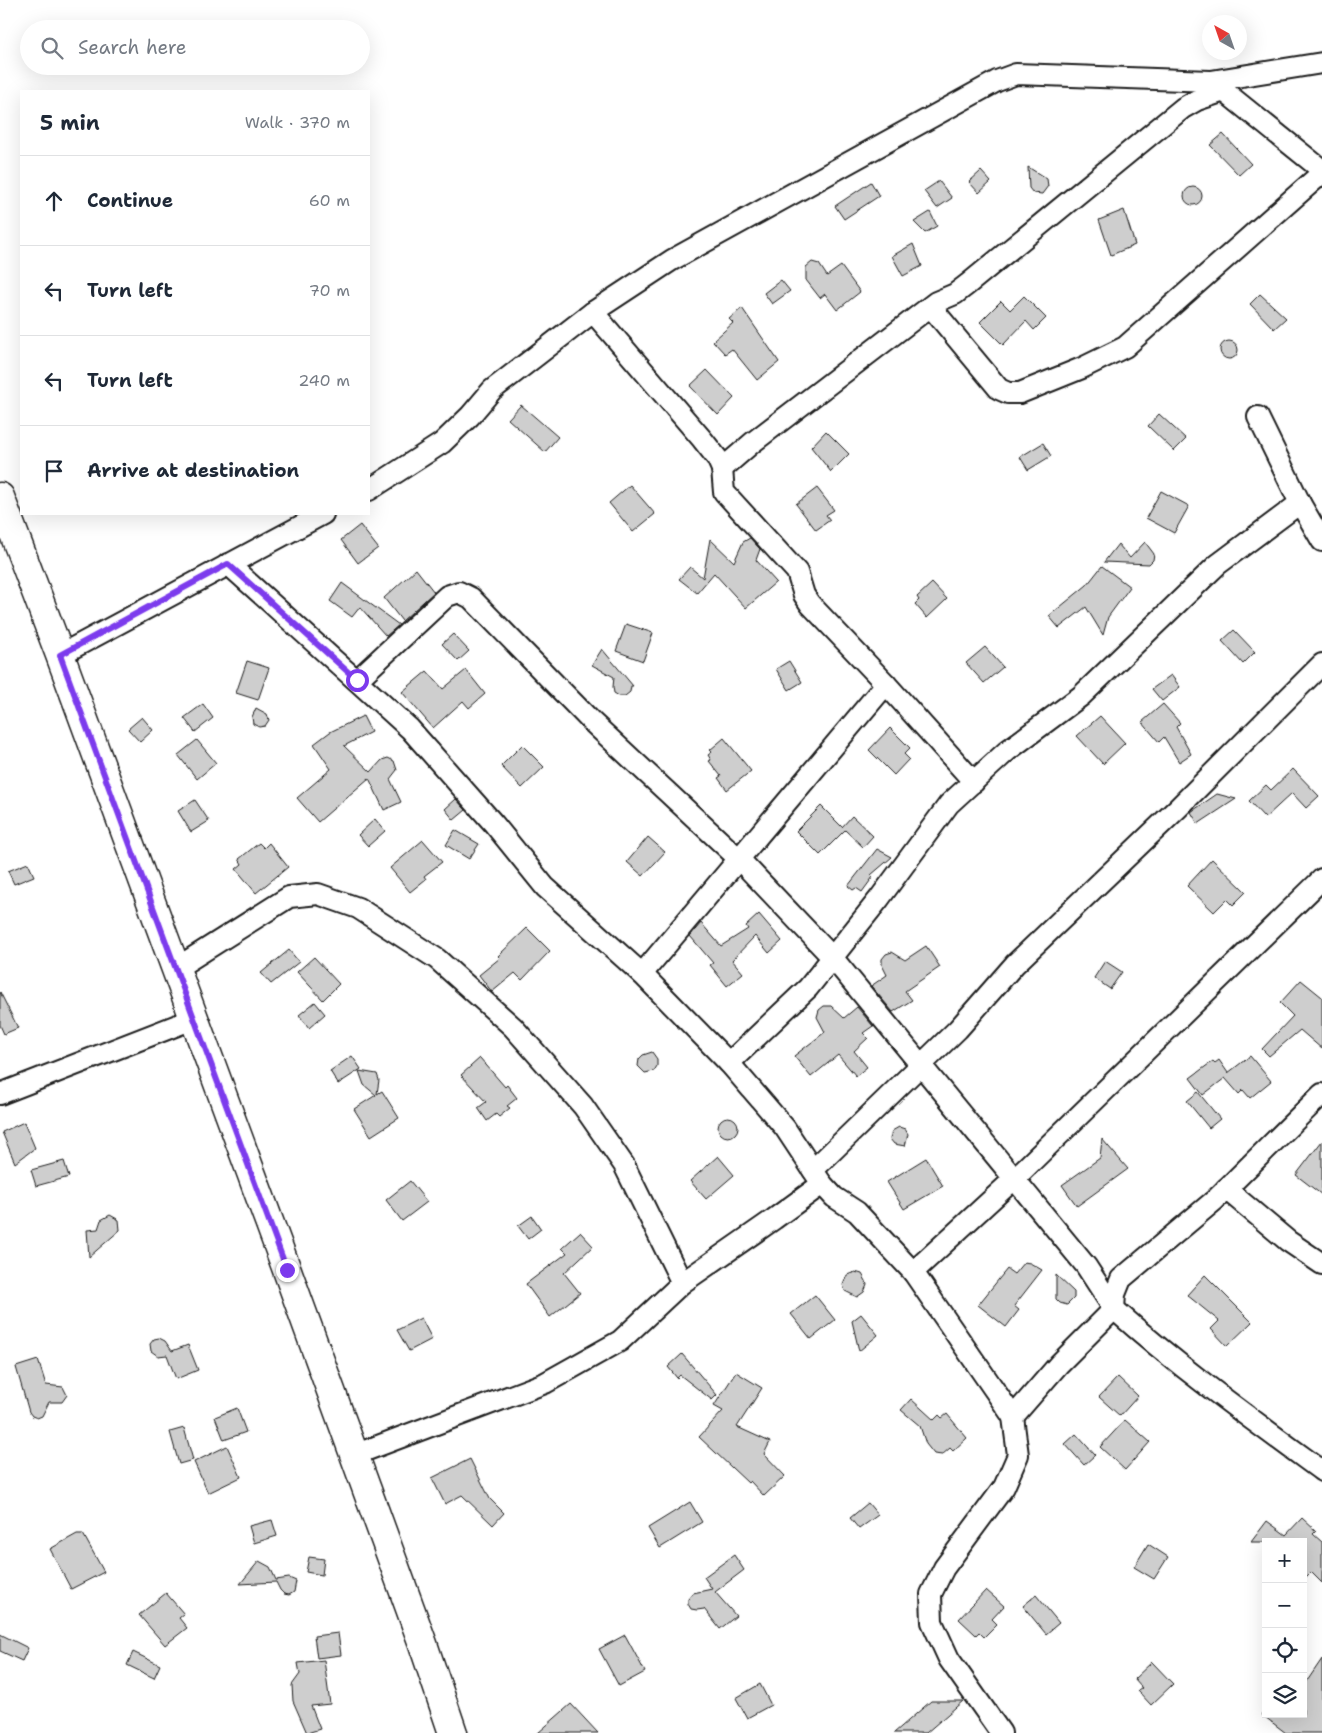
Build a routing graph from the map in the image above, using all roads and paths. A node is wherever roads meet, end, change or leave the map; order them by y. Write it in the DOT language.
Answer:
graph roads {
  1 [pos="1322,63"];
  2 [pos="1218,86"];
  3 [pos="1322,171"];
  4 [pos="931,307"];
  5 [pos="593,312"];
  6 [pos="1258,416"];
  7 [pos="722,469"];
  8 [pos="370,489"];
  9 [pos="0,497"];
  10 [pos="1300,503"];
  11 [pos="321,515"];
  12 [pos="1322,541"];
  13 [pos="228,564"];
  14 [pos="60,655"];
  15 [pos="1322,664"];
  16 [pos="357,680"];
  17 [pos="886,684"];
  18 [pos="974,782"];
  19 [pos="739,859"];
  20 [pos="1322,879"];
  21 [pos="832,958"];
  22 [pos="176,969"];
  23 [pos="642,974"];
  24 [pos="193,1019"];
  25 [pos="729,1063"];
  26 [pos="920,1066"];
  27 [pos="0,1094"];
  28 [pos="1322,1094"];
  29 [pos="818,1177"];
  30 [pos="1014,1179"];
  31 [pos="1226,1190"];
  32 [pos="1322,1264"];
  33 [pos="913,1272"];
  34 [pos="682,1283"];
  35 [pos="1114,1309"];
  36 [pos="1013,1417"];
  37 [pos="354,1455"];
  38 [pos="1322,1471"];
  39 [pos="452,1733"];
  40 [pos="1001,1733"];
  1 -- 2 [label="street"];
  2 -- 3 [label="street"];
  2 -- 4 [label="street"];
  2 -- 5 [label="street"];
  3 -- 4 [label="street"];
  4 -- 7 [label="street"];
  5 -- 7 [label="street"];
  5 -- 8 [label="street"];
  6 -- 10 [label="street"];
  7 -- 17 [label="street"];
  9 -- 14 [label="main road"];
  10 -- 12 [label="street"];
  10 -- 18 [label="street"];
  11 -- 13 [label="street"];
  13 -- 14 [label="street"];
  13 -- 16 [label="street"];
  14 -- 22 [label="main road"];
  15 -- 26 [label="street"];
  16 -- 19 [label="street"];
  16 -- 23 [label="street"];
  17 -- 18 [label="street"];
  17 -- 19 [label="street"];
  18 -- 21 [label="street"];
  19 -- 21 [label="street"];
  19 -- 23 [label="street"];
  20 -- 30 [label="street"];
  21 -- 25 [label="street"];
  21 -- 26 [label="street"];
  22 -- 24 [label="main road"];
  22 -- 34 [label="street"];
  23 -- 25 [label="street"];
  24 -- 27 [label="street"];
  24 -- 37 [label="main road"];
  25 -- 29 [label="street"];
  26 -- 29 [label="street"];
  26 -- 30 [label="street"];
  28 -- 31 [label="street"];
  29 -- 33 [label="street"];
  29 -- 34 [label="street"];
  30 -- 33 [label="street"];
  30 -- 35 [label="street"];
  31 -- 32 [label="street"];
  31 -- 35 [label="street"];
  33 -- 36 [label="street"];
  34 -- 37 [label="street"];
  35 -- 36 [label="street"];
  35 -- 38 [label="street"];
  36 -- 40 [label="street"];
  37 -- 39 [label="main road"];
}
